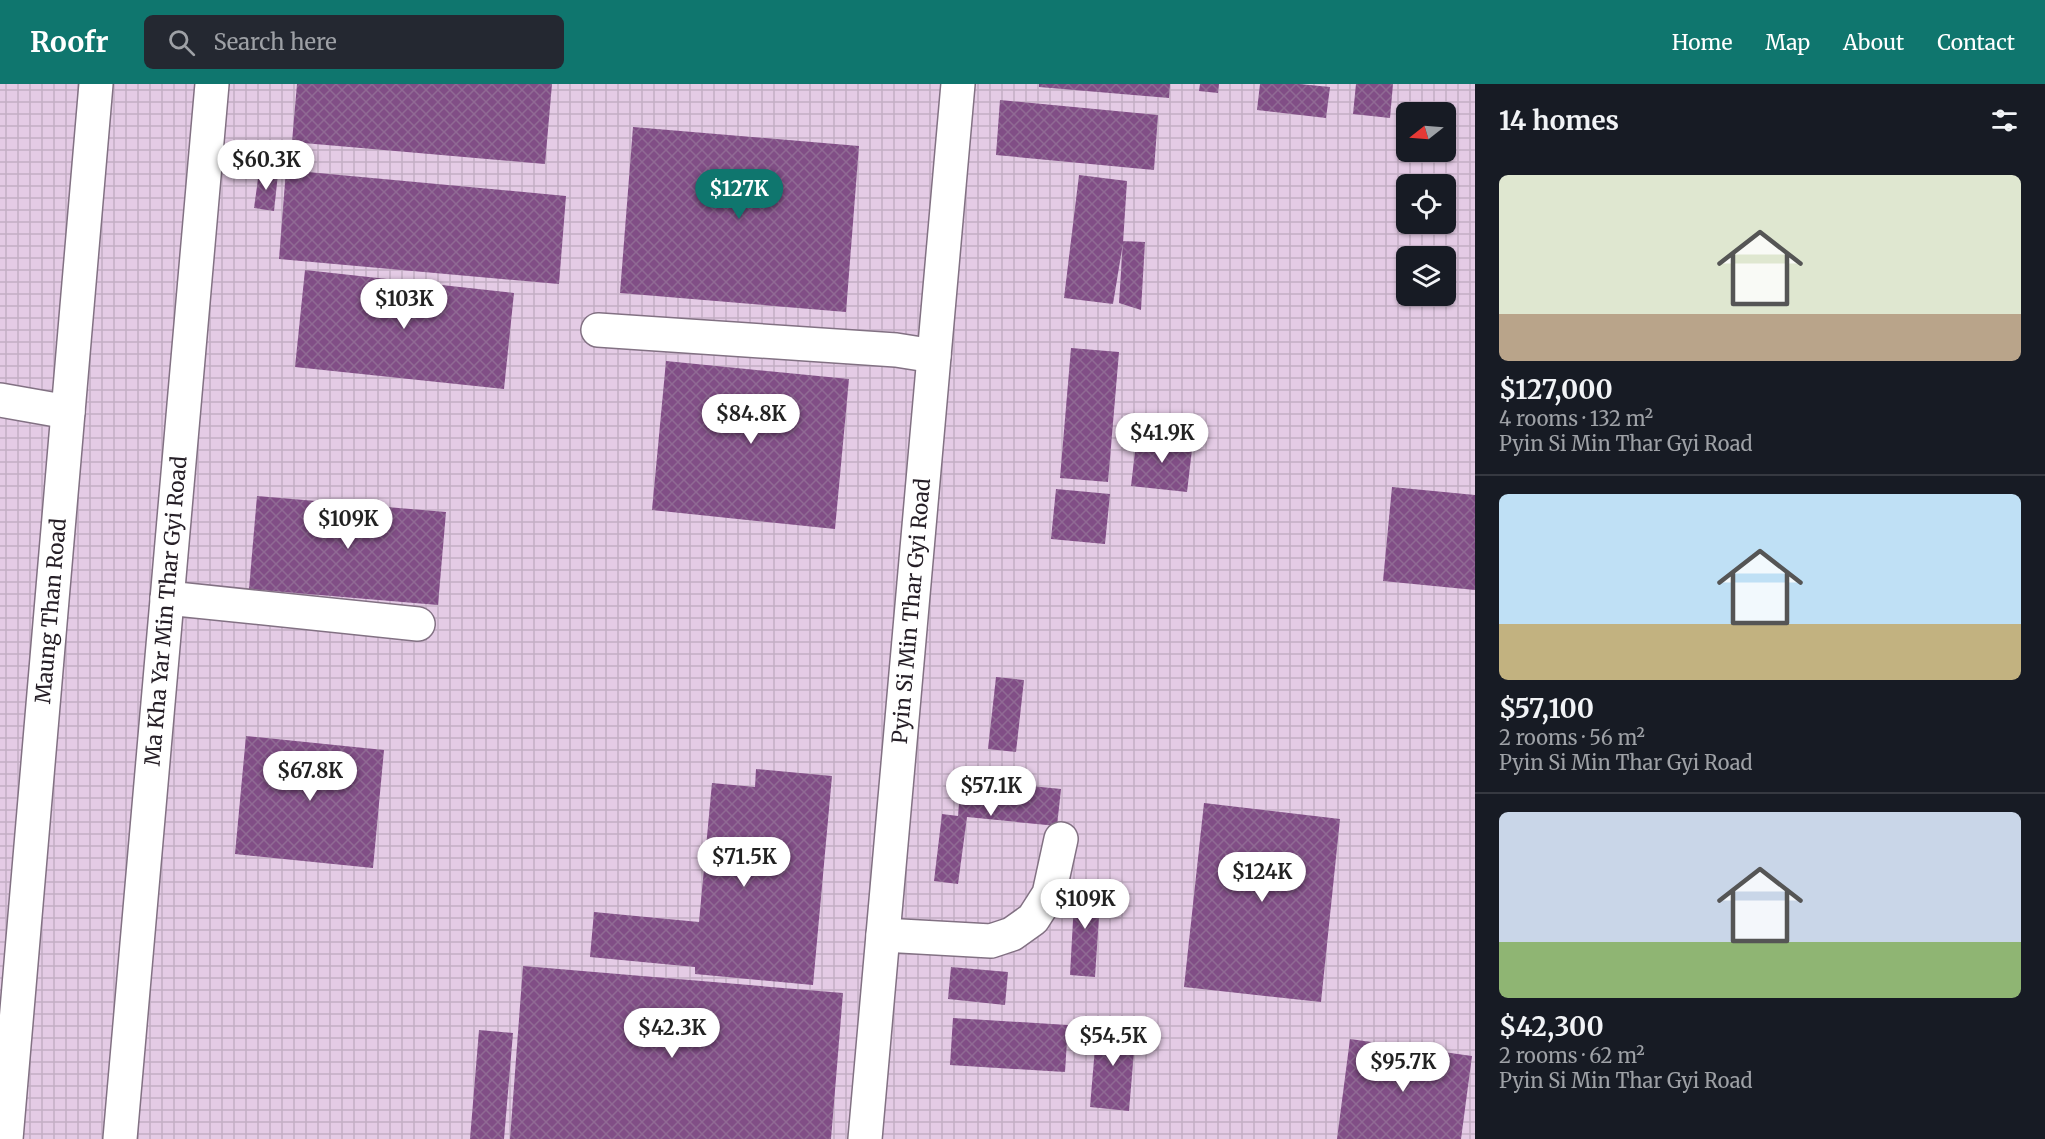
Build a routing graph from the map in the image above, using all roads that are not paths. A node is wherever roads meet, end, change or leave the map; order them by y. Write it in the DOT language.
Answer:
graph roads {
  1 [pos="96,84"];
  2 [pos="212,84"];
  3 [pos="958,84"];
  4 [pos="598,330"];
  5 [pos="934,356"];
  6 [pos="0,399"];
  7 [pos="68,412"];
  8 [pos="167,598"];
  9 [pos="418,624"];
  10 [pos="1061,839"];
  11 [pos="883,935"];
  12 [pos="6,1139"];
  13 [pos="120,1139"];
  14 [pos="865,1139"];
  1 -- 7 [label="street, Maung Than Road"];
  2 -- 8 [label="street, Ma Kha Yar Min Thar Gyi Road"];
  3 -- 5 [label="street, Pyin Si Min Thar Gyi Road"];
  4 -- 5 [label="street"];
  5 -- 11 [label="street, Pyin Si Min Thar Gyi Road"];
  6 -- 7 [label="street"];
  7 -- 12 [label="street, Maung Than Road"];
  8 -- 9 [label="street"];
  8 -- 13 [label="street, Ma Kha Yar Min Thar Gyi Road"];
  10 -- 11 [label="street"];
  11 -- 14 [label="street, Pyin Si Min Thar Gyi Road"];
}
